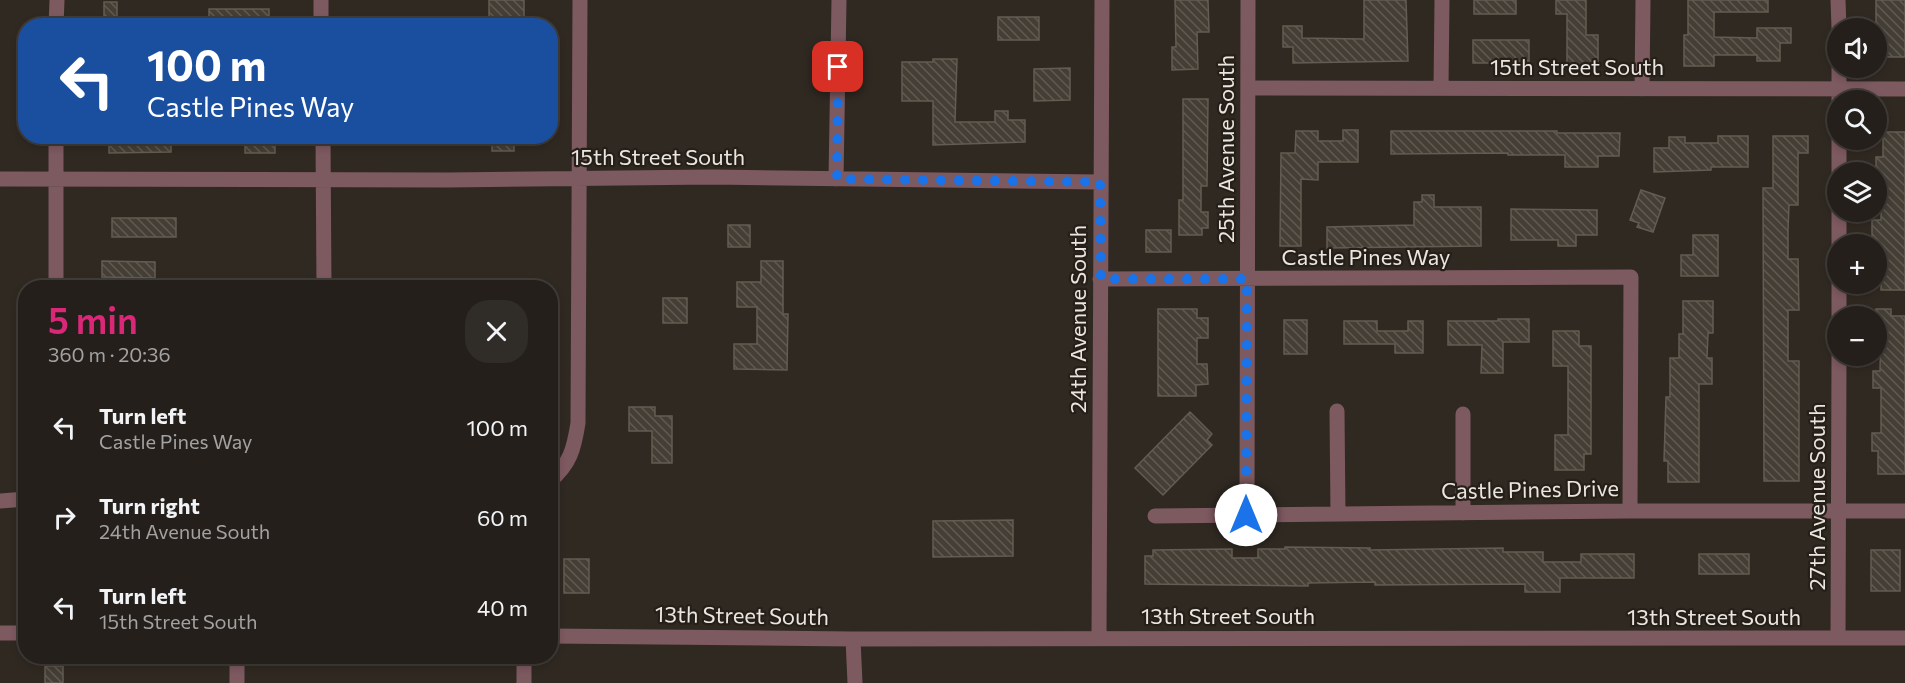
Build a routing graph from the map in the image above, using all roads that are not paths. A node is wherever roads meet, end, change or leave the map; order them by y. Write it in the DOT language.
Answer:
graph roads {
  1 [pos="57,0"];
  2 [pos="321,0"];
  3 [pos="580,0"];
  4 [pos="839,0"];
  5 [pos="1102,0"];
  6 [pos="1248,0"];
  7 [pos="1442,0"];
  8 [pos="1643,0"];
  9 [pos="1838,0"];
  10 [pos="56,18"];
  11 [pos="321,18"];
  12 [pos="1839,18"];
  13 [pos="1248,88"];
  14 [pos="1441,88"];
  15 [pos="1642,89"];
  16 [pos="1905,89"];
  17 [pos="1887,91"];
  18 [pos="1827,95"];
  19 [pos="56,144"];
  20 [pos="323,144"];
  21 [pos="0,179"];
  22 [pos="56,179"];
  23 [pos="579,179"];
  24 [pos="837,179"];
  25 [pos="323,180"];
  26 [pos="1100,182"];
  27 [pos="1101,279"];
  28 [pos="1247,279"];
  29 [pos="56,280"];
  30 [pos="324,280"];
  31 [pos="1839,366"];
  32 [pos="1337,411"];
  33 [pos="1462,414"];
  34 [pos="558,473"];
  35 [pos="18,500"];
  36 [pos="0,501"];
  37 [pos="1630,511"];
  38 [pos="1840,511"];
  39 [pos="1905,511"];
  40 [pos="1462,513"];
  41 [pos="1338,514"];
  42 [pos="1246,515"];
  43 [pos="1155,516"];
  44 [pos="0,633"];
  45 [pos="18,633"];
  46 [pos="558,636"];
  47 [pos="1099,638"];
  48 [pos="1838,638"];
  49 [pos="1905,638"];
  50 [pos="853,639"];
  51 [pos="237,664"];
  52 [pos="524,664"];
  53 [pos="237,683"];
  54 [pos="524,683"];
  55 [pos="855,683"];
  1 -- 10 [label="street"];
  2 -- 11 [label="street"];
  3 -- 23 [label="street"];
  4 -- 24 [label="street"];
  5 -- 26 [label="street, 24th Avenue South"];
  6 -- 13 [label="street, 25th Avenue South"];
  7 -- 14 [label="street"];
  8 -- 15 [label="street"];
  9 -- 12 [label="street"];
  13 -- 14 [label="street, 15th Street South"];
  13 -- 28 [label="street, 25th Avenue South"];
  14 -- 15 [label="street, 15th Street South"];
  15 -- 18 [label="street, 15th Street South"];
  16 -- 17 [label="street, 15th Street South"];
  19 -- 22 [label="street"];
  20 -- 25 [label="street"];
  21 -- 22 [label="street, 15th Street South"];
  22 -- 25 [label="street, 15th Street South"];
  22 -- 29 [label="street"];
  23 -- 24 [label="street, 15th Street South"];
  23 -- 25 [label="street, 15th Street South"];
  23 -- 34 [label="street"];
  24 -- 26 [label="street, 15th Street South"];
  25 -- 30 [label="street"];
  26 -- 27 [label="street, 24th Avenue South"];
  27 -- 28 [label="street, Castle Pines Way"];
  27 -- 47 [label="street, 24th Avenue South"];
  28 -- 37 [label="street, Castle Pines Way"];
  28 -- 42 [label="street, 25th Avenue South"];
  31 -- 38 [label="street, 27th Avenue South"];
  32 -- 41 [label="street"];
  33 -- 40 [label="street"];
  35 -- 36 [label="street"];
  37 -- 38 [label="street, Castle Pines Drive"];
  37 -- 40 [label="street, Castle Pines Drive"];
  38 -- 39 [label="street, Castle Pines Drive"];
  38 -- 48 [label="street, 27th Avenue South"];
  40 -- 41 [label="street, Castle Pines Drive"];
  41 -- 42 [label="street, Castle Pines Drive"];
  42 -- 43 [label="street, Castle Pines Drive"];
  44 -- 45 [label="street"];
  46 -- 50 [label="street, 13th Street South"];
  47 -- 48 [label="street, 13th Street South"];
  47 -- 50 [label="street, 13th Street South"];
  48 -- 49 [label="street, 13th Street South"];
  50 -- 55 [label="street"];
  51 -- 53 [label="street"];
  52 -- 54 [label="street"];
}
